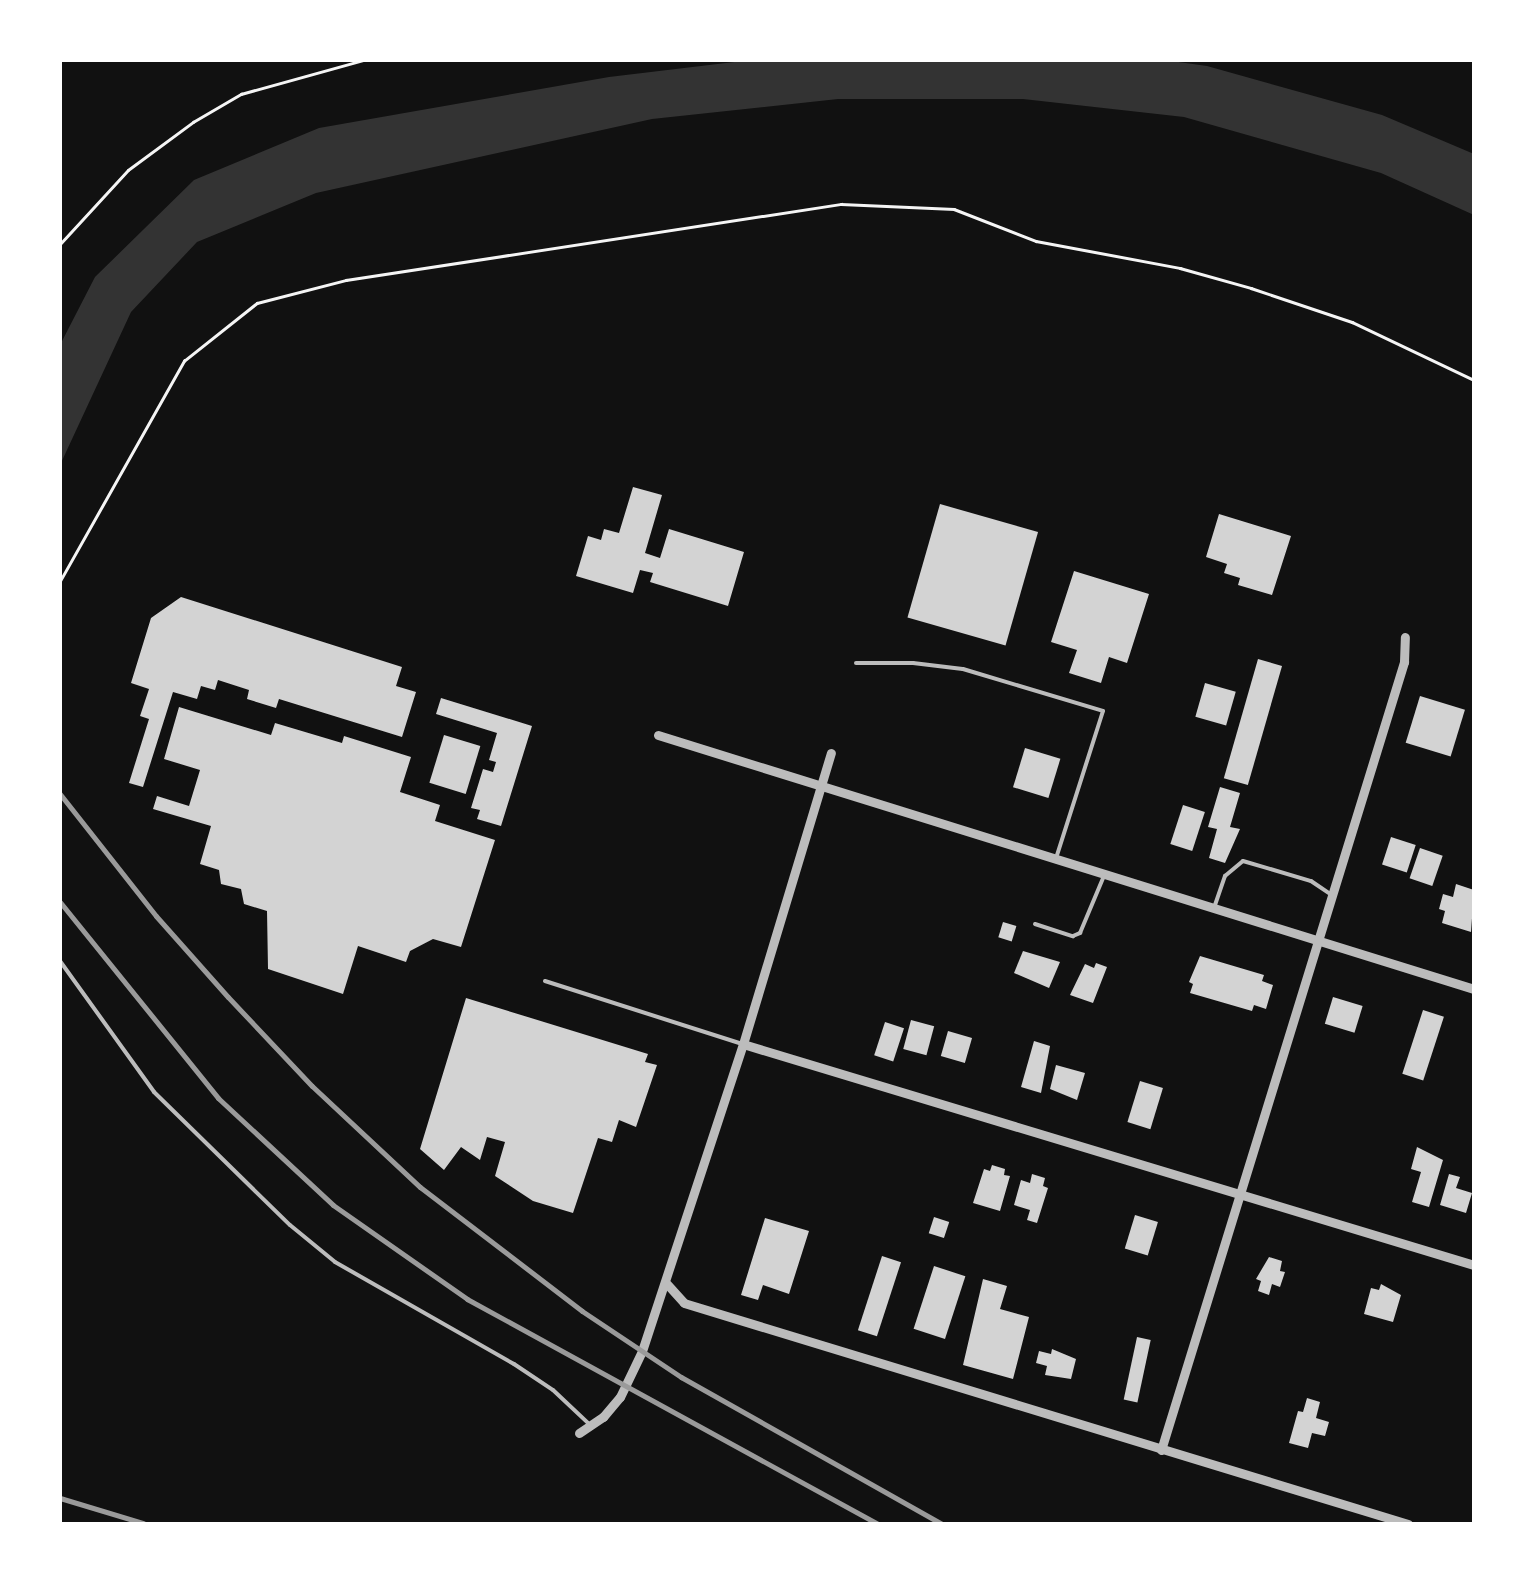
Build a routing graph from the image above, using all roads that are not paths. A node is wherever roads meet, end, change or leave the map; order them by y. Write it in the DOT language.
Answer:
graph roads {
  1 [pos="1405,637"];
  2 [pos="856,664"];
  3 [pos="658,735"];
  4 [pos="831,753"];
  5 [pos="821,789"];
  6 [pos="1055,861"];
  7 [pos="1104,876"];
  8 [pos="1330,894"];
  9 [pos="1213,909"];
  10 [pos="1036,924"];
  11 [pos="1316,941"];
  12 [pos="60,960"];
  13 [pos="544,982"];
  14 [pos="1474,989"];
  15 [pos="743,1044"];
  16 [pos="1238,1193"];
  17 [pos="1474,1265"];
  18 [pos="666,1284"];
  19 [pos="592,1427"];
  20 [pos="579,1433"];
  21 [pos="1160,1450"];
  22 [pos="1408,1524"];
  1 -- 8 [label="street"];
  2 -- 6 [label="lane"];
  3 -- 5 [label="street"];
  4 -- 5 [label="street"];
  5 -- 6 [label="street"];
  5 -- 15 [label="street"];
  6 -- 7 [label="street"];
  7 -- 9 [label="street"];
  7 -- 10 [label="lane"];
  8 -- 9 [label="lane"];
  8 -- 11 [label="street"];
  9 -- 11 [label="street"];
  11 -- 14 [label="street"];
  11 -- 16 [label="street"];
  12 -- 19 [label="lane"];
  13 -- 15 [label="lane"];
  15 -- 16 [label="street"];
  15 -- 18 [label="street"];
  16 -- 17 [label="street"];
  16 -- 21 [label="street"];
  18 -- 19 [label="street"];
  18 -- 21 [label="street"];
  19 -- 20 [label="street"];
  21 -- 22 [label="street"];
}
